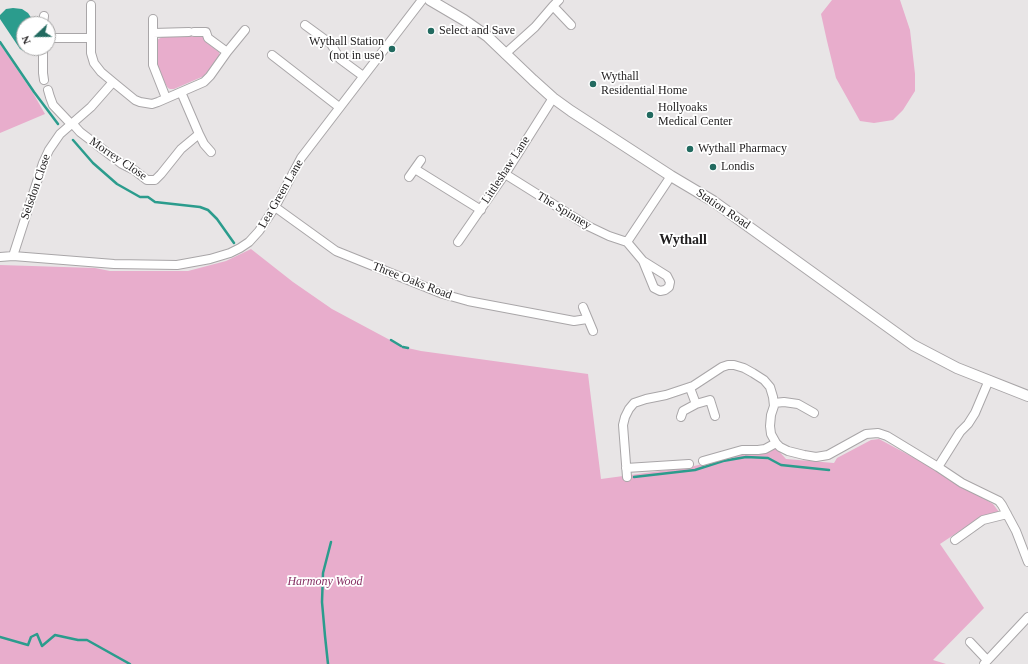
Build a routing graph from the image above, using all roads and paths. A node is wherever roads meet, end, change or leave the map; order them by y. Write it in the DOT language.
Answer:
graph roads {
  1 [pos="422,0"];
  2 [pos="430,0"];
  3 [pos="556,3"];
  4 [pos="91,5"];
  5 [pos="153,19"];
  6 [pos="305,25"];
  7 [pos="571,25"];
  8 [pos="245,30"];
  9 [pos="153,33"];
  10 [pos="56,38"];
  11 [pos="91,38"];
  12 [pos="227,52"];
  13 [pos="505,54"];
  14 [pos="272,55"];
  15 [pos="43,56"];
  16 [pos="363,76"];
  17 [pos="44,80"];
  18 [pos="113,82"];
  19 [pos="48,90"];
  20 [pos="181,92"];
  21 [pos="166,98"];
  22 [pos="553,98"];
  23 [pos="340,107"];
  24 [pos="71,124"];
  25 [pos="199,134"];
  26 [pos="211,152"];
  27 [pos="421,160"];
  28 [pos="415,169"];
  29 [pos="505,174"];
  30 [pos="671,176"];
  31 [pos="410,177"];
  32 [pos="275,207"];
  33 [pos="481,210"];
  34 [pos="458,242"];
  35 [pos="627,242"];
  36 [pos="13,256"];
  37 [pos="0,257"];
  38 [pos="643,261"];
  39 [pos="583,307"];
  40 [pos="588,319"];
  41 [pos="594,331"];
  42 [pos="989,380"];
  43 [pos="690,388"];
  44 [pos="1028,396"];
  45 [pos="774,403"];
  46 [pos="696,404"];
  47 [pos="814,412"];
  48 [pos="715,416"];
  49 [pos="681,417"];
  50 [pos="776,443"];
  51 [pos="703,461"];
  52 [pos="689,464"];
  53 [pos="938,467"];
  54 [pos="1007,514"];
  55 [pos="955,540"];
  56 [pos="1025,544"];
  57 [pos="1028,562"];
  58 [pos="1027,620"];
  59 [pos="970,642"];
  60 [pos="985,662"];
  1 -- 16 [label="street, Lea Green Lane"];
  2 -- 13 [label="street, Station Road"];
  3 -- 7 [label="street"];
  3 -- 13 [label="street"];
  4 -- 11 [label="street"];
  5 -- 9 [label="street"];
  6 -- 16 [label="street"];
  8 -- 12 [label="street"];
  9 -- 12 [label="street"];
  9 -- 21 [label="street"];
  10 -- 11 [label="street"];
  11 -- 18 [label="street"];
  12 -- 20 [label="street"];
  13 -- 22 [label="street, Station Road"];
  14 -- 23 [label="street"];
  15 -- 17 [label="street"];
  16 -- 23 [label="street, Lea Green Lane"];
  18 -- 21 [label="street"];
  18 -- 24 [label="street, Selsdon Close"];
  19 -- 24 [label="street"];
  20 -- 21 [label="street"];
  20 -- 25 [label="street"];
  22 -- 29 [label="street, Littleshaw Lane"];
  22 -- 30 [label="street, Station Road"];
  23 -- 32 [label="street, Lea Green Lane"];
  24 -- 25 [label="street, Morrey Close"];
  24 -- 36 [label="street, Selsdon Close"];
  25 -- 26 [label="street"];
  27 -- 28 [label="street"];
  28 -- 31 [label="street"];
  28 -- 33 [label="street"];
  29 -- 33 [label="street, Littleshaw Lane"];
  29 -- 35 [label="street, The Spinney"];
  30 -- 35 [label="street"];
  30 -- 42 [label="street, Station Road"];
  32 -- 36 [label="street, Lea Green Lane"];
  32 -- 40 [label="street, Three Oaks Road"];
  33 -- 34 [label="street, Littleshaw Lane"];
  35 -- 38 [label="street"];
  36 -- 37 [label="street, Lea Green Lane"];
  39 -- 40 [label="street"];
  40 -- 41 [label="street"];
  42 -- 44 [label="street, Station Road"];
  42 -- 53 [label="street"];
  43 -- 45 [label="street"];
  43 -- 46 [label="street"];
  43 -- 52 [label="street"];
  45 -- 47 [label="street"];
  45 -- 50 [label="street"];
  46 -- 48 [label="street"];
  46 -- 49 [label="street"];
  50 -- 51 [label="street"];
  50 -- 53 [label="street"];
  53 -- 54 [label="street"];
  54 -- 55 [label="street"];
  54 -- 56 [label="street"];
  56 -- 57 [label="street"];
  58 -- 60 [label="street"];
  59 -- 60 [label="street"];
}
